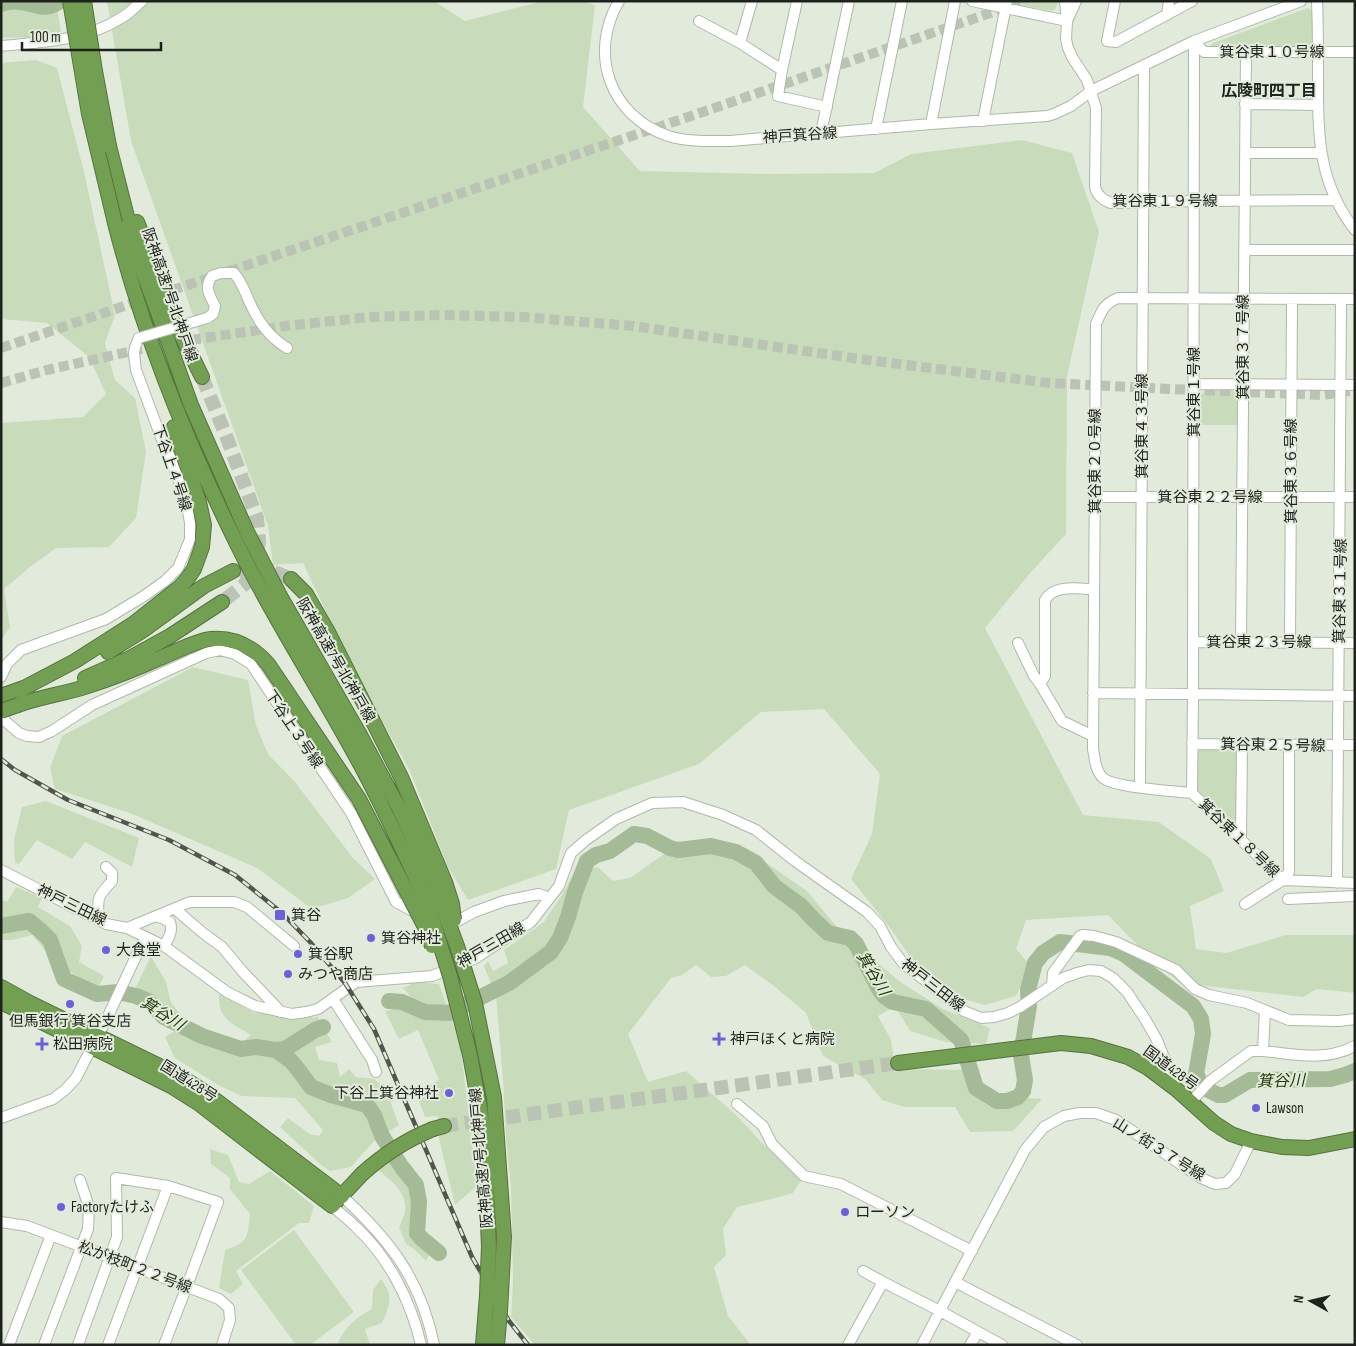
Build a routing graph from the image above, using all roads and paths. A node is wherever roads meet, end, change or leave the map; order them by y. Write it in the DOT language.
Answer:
graph roads {
  1 [pos="70,1"];
  2 [pos="84,1"];
  3 [pos="142,1"];
  4 [pos="619,1"];
  5 [pos="752,1"];
  6 [pos="797,1"];
  7 [pos="849,1"];
  8 [pos="902,1"];
  9 [pos="955,1"];
  10 [pos="972,1"];
  11 [pos="1065,1"];
  12 [pos="1076,1"];
  13 [pos="1115,1"];
  14 [pos="1169,1"];
  15 [pos="1192,1"];
  16 [pos="1301,1"];
  17 [pos="1317,1"];
  18 [pos="1006,5"];
  19 [pos="1167,15"];
  20 [pos="699,21"];
  21 [pos="1067,21"];
  22 [pos="1194,41"];
  23 [pos="740,43"];
  24 [pos="5,46"];
  25 [pos="1246,52"];
  26 [pos="1355,52"];
  27 [pos="1318,53"];
  28 [pos="1144,65"];
  29 [pos="782,70"];
  30 [pos="1091,91"];
  31 [pos="1246,104"];
  32 [pos="1318,105"];
  33 [pos="827,107"];
  34 [pos="983,121"];
  35 [pos="931,124"];
  36 [pos="876,129"];
  37 [pos="822,133"];
  38 [pos="109,146"];
  39 [pos="1245,152"];
  40 [pos="1321,153"];
  41 [pos="1194,200"];
  42 [pos="1245,200"];
  43 [pos="1335,200"];
  44 [pos="1143,201"];
  45 [pos="1355,230"];
  46 [pos="1244,250"];
  47 [pos="1355,250"];
  48 [pos="124,262"];
  49 [pos="1143,298"];
  50 [pos="1194,298"];
  51 [pos="1244,299"];
  52 [pos="1292,299"];
  53 [pos="1341,300"];
  54 [pos="1355,300"];
  55 [pos="287,348"];
  56 [pos="202,377"];
  57 [pos="1194,384"];
  58 [pos="1243,384"];
  59 [pos="1291,385"];
  60 [pos="1341,385"];
  61 [pos="1355,385"];
  62 [pos="1095,496"];
  63 [pos="1142,497"];
  64 [pos="1194,497"];
  65 [pos="1242,497"];
  66 [pos="1291,497"];
  67 [pos="1340,497"];
  68 [pos="1355,498"];
  69 [pos="233,571"];
  70 [pos="291,579"];
  71 [pos="1094,589"];
  72 [pos="222,602"];
  73 [pos="1193,642"];
  74 [pos="1241,642"];
  75 [pos="1290,642"];
  76 [pos="1018,643"];
  77 [pos="1339,643"];
  78 [pos="1355,643"];
  79 [pos="1,677"];
  80 [pos="1040,684"];
  81 [pos="1093,693"];
  82 [pos="1141,694"];
  83 [pos="1193,694"];
  84 [pos="1,696"];
  85 [pos="1338,696"];
  86 [pos="1355,696"];
  87 [pos="21,699"];
  88 [pos="1,706"];
  89 [pos="1,711"];
  90 [pos="1093,736"];
  91 [pos="1192,744"];
  92 [pos="1242,744"];
  93 [pos="1289,745"];
  94 [pos="1338,745"];
  95 [pos="1355,745"];
  96 [pos="1140,787"];
  97 [pos="1192,793"];
  98 [pos="1241,840"];
  99 [pos="106,867"];
  100 [pos="1,870"];
  101 [pos="1283,880"];
  102 [pos="1337,883"];
  103 [pos="1355,883"];
  104 [pos="440,884"];
  105 [pos="415,893"];
  106 [pos="1355,896"];
  107 [pos="549,898"];
  108 [pos="1288,899"];
  109 [pos="1245,904"];
  110 [pos="176,909"];
  111 [pos="156,916"];
  112 [pos="99,920"];
  113 [pos="127,928"];
  114 [pos="145,937"];
  115 [pos="164,946"];
  116 [pos="294,946"];
  117 [pos="1052,986"];
  118 [pos="1,987"];
  119 [pos="333,1000"];
  120 [pos="1,1002"];
  121 [pos="1265,1010"];
  122 [pos="281,1012"];
  123 [pos="1355,1019"];
  124 [pos="95,1041"];
  125 [pos="1355,1046"];
  126 [pos="1263,1051"];
  127 [pos="898,1063"];
  128 [pos="376,1072"];
  129 [pos="1176,1089"];
  130 [pos="1195,1098"];
  131 [pos="737,1104"];
  132 [pos="1,1118"];
  133 [pos="439,1128"];
  134 [pos="1355,1139"];
  135 [pos="1251,1141"];
  136 [pos="80,1180"];
  137 [pos="168,1186"];
  138 [pos="337,1201"];
  139 [pos="1,1222"];
  140 [pos="51,1235"];
  141 [pos="82,1246"];
  142 [pos="972,1251"];
  143 [pos="110,1257"];
  144 [pos="137,1267"];
  145 [pos="863,1272"];
  146 [pos="883,1282"];
  147 [pos="955,1282"];
  148 [pos="187,1286"];
  149 [pos="940,1311"];
  150 [pos="978,1332"];
  151 [pos="1,1342"];
  152 [pos="225,1344"];
  153 [pos="8,1345"];
  154 [pos="44,1345"];
  155 [pos="78,1345"];
  156 [pos="108,1345"];
  157 [pos="164,1345"];
  158 [pos="421,1345"];
  159 [pos="434,1345"];
  160 [pos="483,1345"];
  161 [pos="497,1345"];
  162 [pos="848,1345"];
  163 [pos="922,1345"];
  164 [pos="970,1345"];
  165 [pos="1002,1345"];
  166 [pos="1077,1345"];
  1 -- 48 [label="highway, 阪神高速7号北神戸線, bridge"];
  2 -- 38 [label="highway, 阪神高速7号北神戸線, bridge"];
  3 -- 24 [label="street"];
  4 -- 37 [label="street, 神戸箕谷線"];
  5 -- 23 [label="street"];
  6 -- 29 [label="street"];
  7 -- 33 [label="street"];
  8 -- 36 [label="street"];
  9 -- 35 [label="street"];
  10 -- 18 [label="street"];
  11 -- 21 [label="street"];
  12 -- 21 [label="street"];
  13 -- 19 [label="street"];
  14 -- 19 [label="street"];
  15 -- 19 [label="street"];
  16 -- 22 [label="street"];
  17 -- 27 [label="street"];
  18 -- 21 [label="street"];
  18 -- 34 [label="street"];
  20 -- 23 [label="street"];
  21 -- 30 [label="street"];
  22 -- 25 [label="street, 箕谷東１０号線"];
  22 -- 28 [label="street"];
  22 -- 41 [label="street, 箕谷東１号線"];
  23 -- 29 [label="street"];
  25 -- 27 [label="street, 箕谷東１０号線"];
  25 -- 31 [label="street, 箕谷東３７号線"];
  26 -- 27 [label="street, 箕谷東１０号線"];
  27 -- 32 [label="street"];
  28 -- 30 [label="street"];
  28 -- 44 [label="street, 箕谷東４３号線"];
  29 -- 33 [label="street"];
  30 -- 34 [label="street, 神戸箕谷線"];
  30 -- 44 [label="street, 箕谷東１９号線"];
  31 -- 32 [label="street"];
  31 -- 39 [label="street, 箕谷東３７号線"];
  32 -- 40 [label="street"];
  33 -- 37 [label="street"];
  34 -- 35 [label="street, 神戸箕谷線"];
  35 -- 36 [label="street, 神戸箕谷線"];
  36 -- 37 [label="street, 神戸箕谷線"];
  38 -- 56 [label="highway"];
  38 -- 104 [label="highway, 阪神高速7号北神戸線"];
  39 -- 40 [label="street"];
  39 -- 42 [label="street, 箕谷東３７号線"];
  40 -- 43 [label="street"];
  41 -- 42 [label="street, 箕谷東１９号線"];
  41 -- 44 [label="street, 箕谷東１９号線"];
  41 -- 50 [label="street, 箕谷東１号線"];
  42 -- 43 [label="street, 箕谷東１９号線"];
  42 -- 46 [label="street, 箕谷東３７号線"];
  43 -- 45 [label="street"];
  44 -- 49 [label="street, 箕谷東４３号線"];
  46 -- 47 [label="street"];
  46 -- 51 [label="street, 箕谷東３７号線"];
  48 -- 87 [label="highway"];
  48 -- 105 [label="highway, 阪神高速7号北神戸線"];
  49 -- 50 [label="street, 箕谷東２０号線"];
  49 -- 62 [label="street, 箕谷東２０号線"];
  49 -- 63 [label="street, 箕谷東４３号線"];
  50 -- 51 [label="street, 箕谷東２０号線"];
  50 -- 57 [label="street, 箕谷東１号線"];
  51 -- 52 [label="street, 箕谷東２０号線"];
  51 -- 58 [label="street, 箕谷東３７号線"];
  52 -- 53 [label="street, 箕谷東２０号線"];
  52 -- 59 [label="street, 箕谷東３６号線"];
  53 -- 54 [label="street, 箕谷東２０号線"];
  53 -- 60 [label="street, 箕谷東３１号線"];
  55 -- 79 [label="street, 下谷上４号線, bridge"];
  57 -- 58 [label="street"];
  57 -- 64 [label="street, 箕谷東１号線"];
  58 -- 59 [label="street"];
  58 -- 65 [label="street, 箕谷東３７号線"];
  59 -- 60 [label="street"];
  59 -- 66 [label="street, 箕谷東３６号線"];
  60 -- 61 [label="street"];
  60 -- 67 [label="street, 箕谷東３１号線"];
  62 -- 63 [label="street, 箕谷東２２号線"];
  62 -- 71 [label="street, 箕谷東２０号線"];
  63 -- 64 [label="street, 箕谷東２２号線"];
  63 -- 82 [label="street, 箕谷東４３号線"];
  64 -- 65 [label="street, 箕谷東２２号線"];
  64 -- 73 [label="street, 箕谷東１号線"];
  65 -- 66 [label="street, 箕谷東２２号線"];
  65 -- 74 [label="street, 箕谷東３７号線"];
  66 -- 67 [label="street, 箕谷東２２号線"];
  66 -- 75 [label="street, 箕谷東３６号線"];
  67 -- 68 [label="street, 箕谷東２２号線"];
  67 -- 77 [label="street, 箕谷東３１号線"];
  69 -- 87 [label="highway"];
  70 -- 104 [label="highway"];
  71 -- 80 [label="street"];
  71 -- 81 [label="street, 箕谷東２０号線"];
  72 -- 87 [label="highway"];
  73 -- 74 [label="street, 箕谷東２３号線"];
  73 -- 83 [label="street, 箕谷東１号線"];
  74 -- 75 [label="street, 箕谷東２３号線"];
  75 -- 77 [label="street, 箕谷東２３号線"];
  76 -- 80 [label="street"];
  77 -- 78 [label="street, 箕谷東２３号線"];
  77 -- 85 [label="street, 箕谷東３１号線"];
  80 -- 90 [label="street"];
  81 -- 82 [label="street"];
  81 -- 90 [label="street, 箕谷東２０号線"];
  82 -- 83 [label="street"];
  82 -- 96 [label="street, 箕谷東４３号線"];
  83 -- 85 [label="street"];
  83 -- 91 [label="street, 箕谷東１８号線"];
  84 -- 87 [label="highway"];
  85 -- 86 [label="street"];
  85 -- 94 [label="street, 箕谷東３１号線"];
  87 -- 89 [label="highway, bridge"];
  87 -- 105 [label="highway"];
  88 -- 107 [label="street, 下谷上３号線"];
  90 -- 96 [label="street, 箕谷東２０号線"];
  91 -- 92 [label="street, 箕谷東２５号線"];
  91 -- 97 [label="street, 箕谷東１８号線"];
  92 -- 93 [label="street, 箕谷東２５号線"];
  92 -- 98 [label="street"];
  93 -- 94 [label="street, 箕谷東２５号線"];
  93 -- 101 [label="street"];
  94 -- 95 [label="street, 箕谷東２５号線"];
  94 -- 102 [label="street, 箕谷東３１号線"];
  96 -- 97 [label="street, 箕谷東２０号線"];
  97 -- 98 [label="street, 箕谷東１８号線"];
  98 -- 101 [label="street, 箕谷東１８号線"];
  99 -- 112 [label="street"];
  100 -- 112 [label="street, 神戸三田線"];
  101 -- 102 [label="street, 箕谷東１８号線"];
  101 -- 109 [label="street"];
  102 -- 103 [label="street, 箕谷東１８号線"];
  104 -- 161 [label="highway, 阪神高速7号北神戸線, bridge"];
  105 -- 160 [label="highway, 阪神高速7号北神戸線, bridge"];
  106 -- 108 [label="street"];
  107 -- 117 [label="street, 神戸三田線"];
  107 -- 119 [label="street, 神戸三田線"];
  110 -- 111 [label="street"];
  110 -- 116 [label="street"];
  110 -- 122 [label="street"];
  111 -- 113 [label="street"];
  111 -- 115 [label="street"];
  112 -- 113 [label="street, 神戸三田線"];
  113 -- 114 [label="street, 神戸三田線"];
  114 -- 115 [label="street, 神戸三田線"];
  114 -- 124 [label="street"];
  115 -- 122 [label="street, 神戸三田線"];
  117 -- 121 [label="street"];
  117 -- 129 [label="street, 神戸三田線"];
  118 -- 124 [label="highway, 国道428号"];
  119 -- 122 [label="street, 神戸三田線"];
  119 -- 128 [label="street"];
  120 -- 124 [label="highway, 国道428号"];
  121 -- 123 [label="street"];
  121 -- 126 [label="street"];
  124 -- 132 [label="street"];
  124 -- 138 [label="highway, 国道428号"];
  125 -- 126 [label="street"];
  126 -- 130 [label="street"];
  127 -- 129 [label="highway, 国道428号"];
  129 -- 130 [label="highway, 国道428号"];
  130 -- 135 [label="highway, 国道428号"];
  131 -- 142 [label="street"];
  133 -- 138 [label="highway, bridge"];
  134 -- 135 [label="highway, 国道428号"];
  135 -- 142 [label="street, 山ノ街３７号線"];
  136 -- 141 [label="street"];
  137 -- 143 [label="street"];
  137 -- 144 [label="street"];
  137 -- 148 [label="street"];
  138 -- 158 [label="street"];
  138 -- 159 [label="street"];
  139 -- 140 [label="street, 松が枝町２２号線"];
  140 -- 141 [label="street, 松が枝町２２号線"];
  140 -- 153 [label="street"];
  141 -- 143 [label="street, 松が枝町２２号線"];
  141 -- 154 [label="street"];
  142 -- 147 [label="street, 山ノ街３７号線"];
  143 -- 144 [label="street, 松が枝町２２号線"];
  143 -- 155 [label="street"];
  144 -- 148 [label="street, 松が枝町２２号線"];
  144 -- 156 [label="street"];
  145 -- 146 [label="street"];
  146 -- 149 [label="street"];
  146 -- 162 [label="street"];
  147 -- 149 [label="street, 山ノ街３７号線"];
  147 -- 166 [label="street"];
  148 -- 152 [label="street, 松が枝町２２号線"];
  148 -- 157 [label="street"];
  149 -- 150 [label="street"];
  149 -- 163 [label="street, 山ノ街３７号線"];
  150 -- 164 [label="street"];
  150 -- 165 [label="street"];
  151 -- 153 [label="street"];
}
